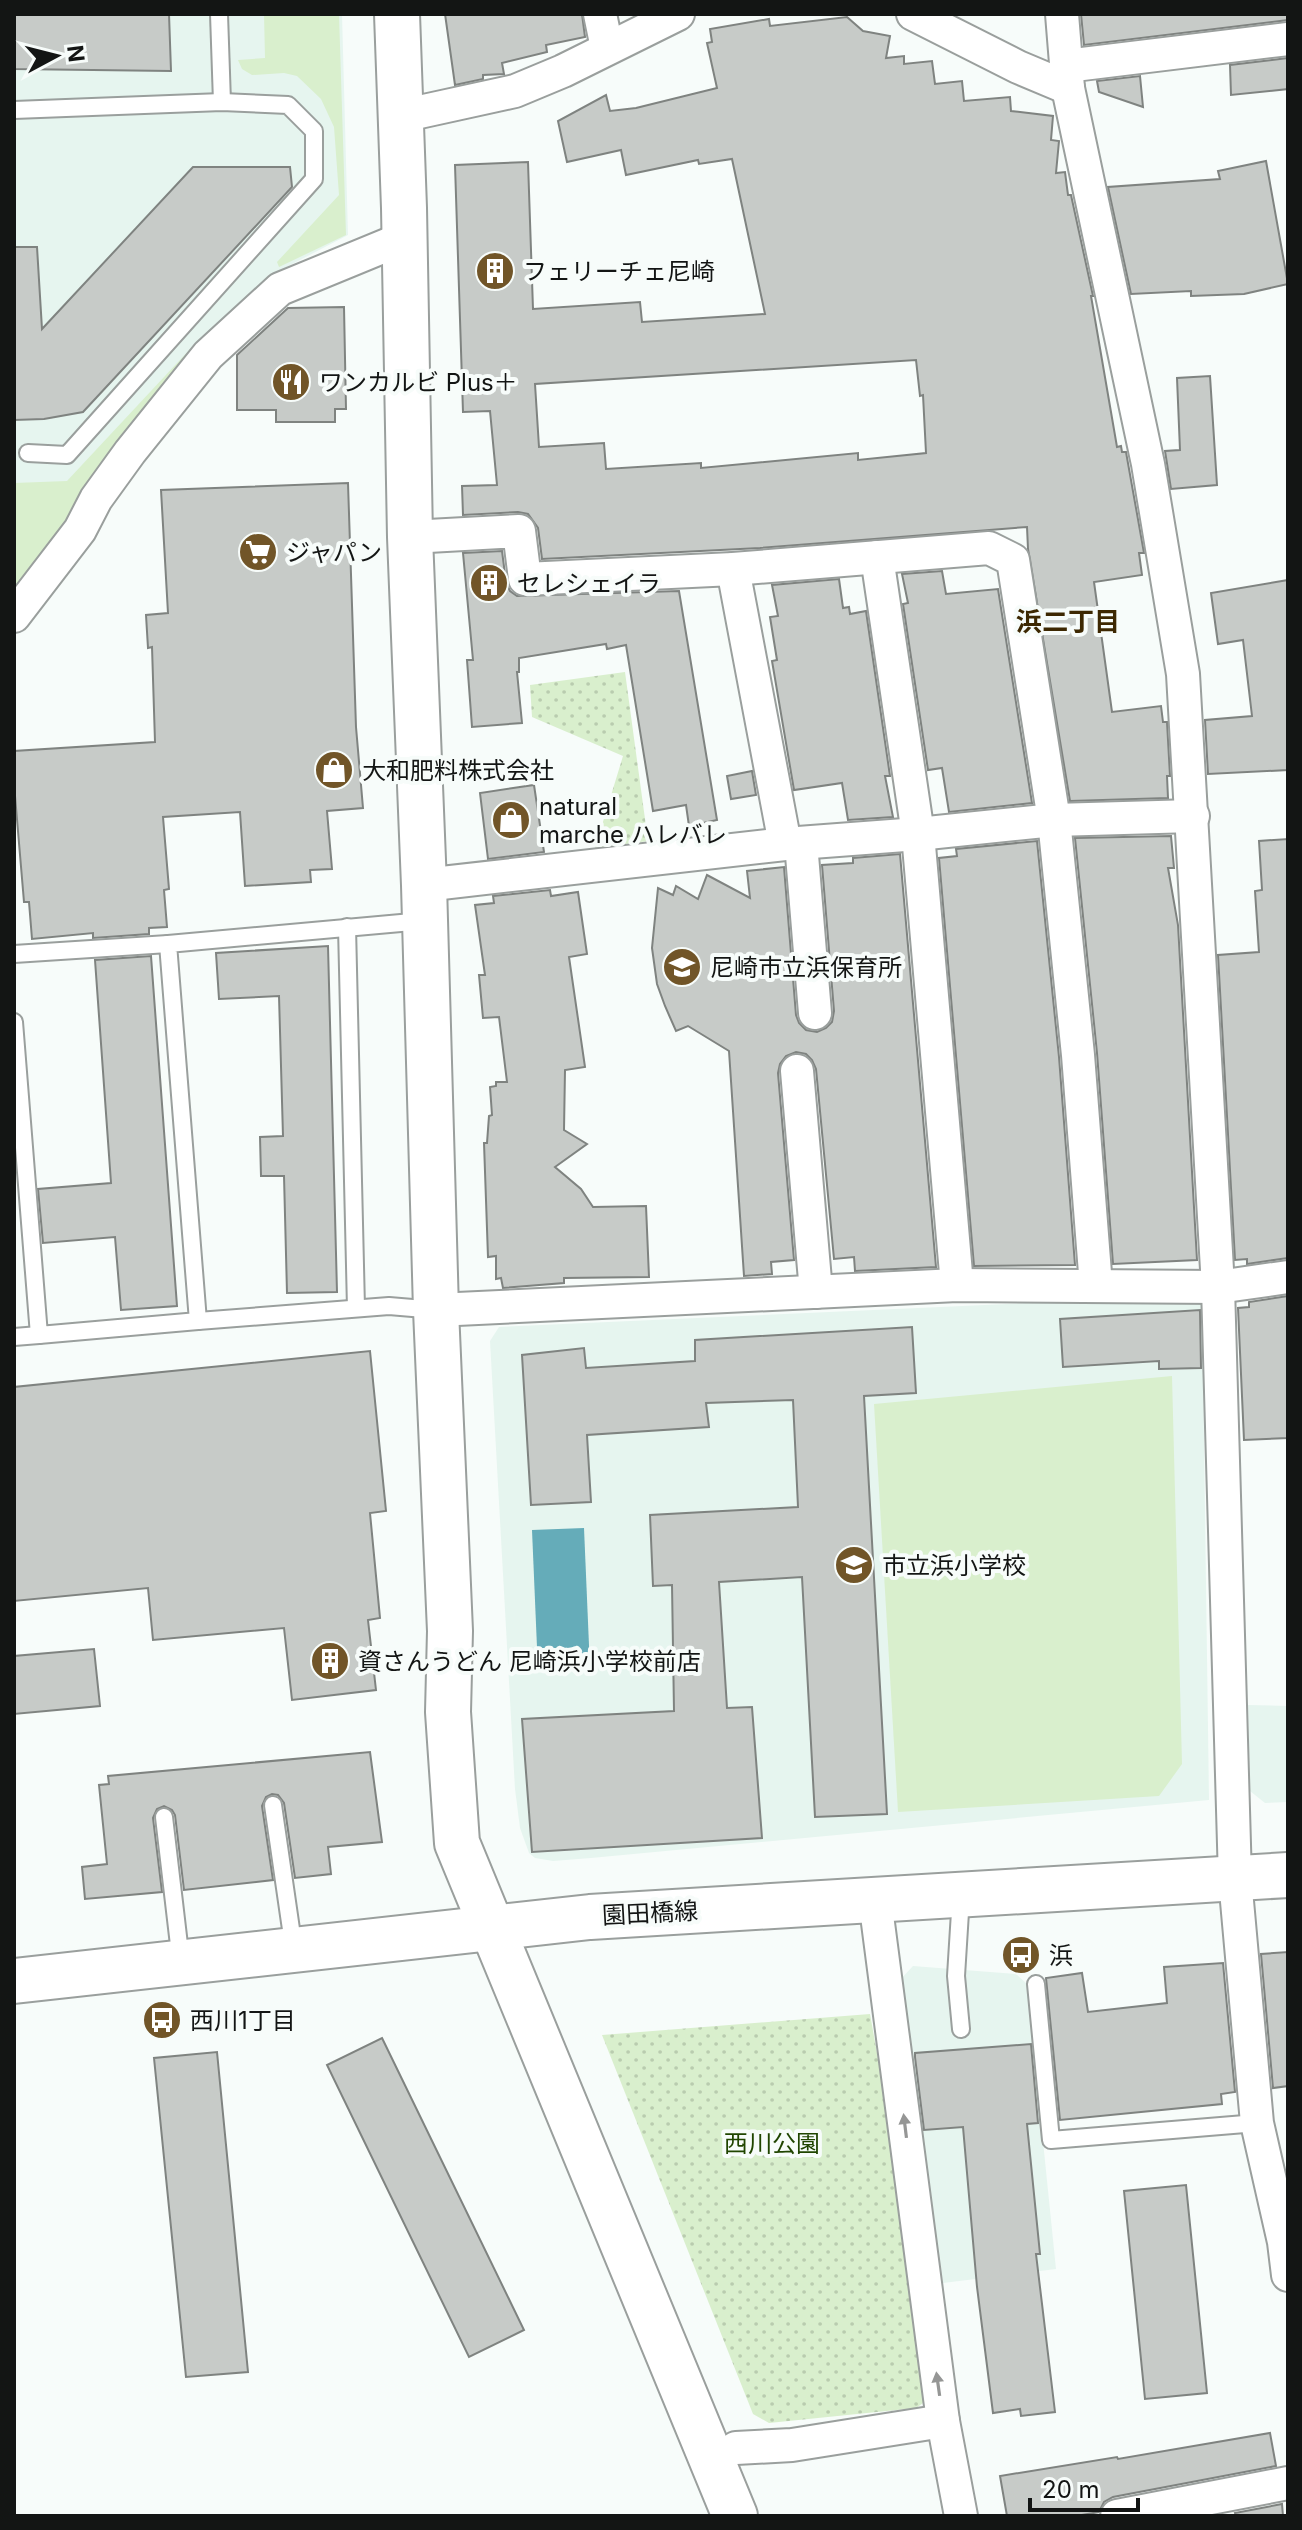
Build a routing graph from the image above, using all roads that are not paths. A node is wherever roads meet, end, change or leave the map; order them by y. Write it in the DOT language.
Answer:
graph roads {
  1 [pos="219,14"];
  2 [pos="397,14"];
  3 [pos="600,14"];
  4 [pos="678,14"];
  5 [pos="913,14"];
  6 [pos="1062,14"];
  7 [pos="1288,39"];
  8 [pos="607,48"];
  9 [pos="1067,77"];
  10 [pos="222,102"];
  11 [pos="14,110"];
  12 [pos="401,116"];
  13 [pos="404,238"];
  14 [pos="28,453"];
  15 [pos="410,537"];
  16 [pos="877,557"];
  17 [pos="733,569"];
  18 [pos="14,616"];
  19 [pos="1193,816"];
  20 [pos="1054,820"];
  21 [pos="918,834"];
  22 [pos="793,843"];
  23 [pos="425,903"];
  24 [pos="347,927"];
  25 [pos="168,944"];
  26 [pos="14,954"];
  27 [pos="815,1013"];
  28 [pos="14,1022"];
  29 [pos="797,1071"];
  30 [pos="1288,1277"];
  31 [pos="957,1285"];
  32 [pos="1096,1286"];
  33 [pos="1218,1287"];
  34 [pos="816,1292"];
  35 [pos="356,1308"];
  36 [pos="436,1310"];
  37 [pos="198,1321"];
  38 [pos="39,1335"];
  39 [pos="14,1337"];
  40 [pos="273,1805"];
  41 [pos="164,1817"];
  42 [pos="1288,1875"];
  43 [pos="1235,1879"];
  44 [pos="961,1894"];
  45 [pos="875,1900"];
  46 [pos="492,1928"];
  47 [pos="294,1951"];
  48 [pos="181,1964"];
  49 [pos="14,1981"];
  50 [pos="1036,1984"];
  51 [pos="961,2029"];
  52 [pos="1257,2123"];
  53 [pos="1286,2242"];
  54 [pos="1288,2275"];
  55 [pos="693,2411"];
  56 [pos="943,2421"];
  57 [pos="736,2448"];
  58 [pos="1288,2483"];
  59 [pos="735,2516"];
  60 [pos="763,2516"];
  61 [pos="961,2516"];
  62 [pos="1117,2516"];
  1 -- 10 [label="lane"];
  2 -- 12 [label="street"];
  3 -- 8 [label="street"];
  4 -- 8 [label="street"];
  5 -- 9 [label="street"];
  6 -- 9 [label="street"];
  7 -- 9 [label="street"];
  8 -- 12 [label="street"];
  9 -- 19 [label="street"];
  10 -- 11 [label="lane"];
  10 -- 14 [label="lane"];
  12 -- 13 [label="street"];
  13 -- 15 [label="street"];
  13 -- 18 [label="street"];
  15 -- 17 [label="street"];
  15 -- 23 [label="street"];
  16 -- 17 [label="street"];
  16 -- 20 [label="street"];
  16 -- 21 [label="street"];
  17 -- 22 [label="street"];
  19 -- 20 [label="street"];
  19 -- 33 [label="street"];
  20 -- 21 [label="street"];
  20 -- 32 [label="street"];
  21 -- 22 [label="street"];
  21 -- 31 [label="street"];
  22 -- 23 [label="street"];
  22 -- 27 [label="street"];
  23 -- 24 [label="lane"];
  23 -- 36 [label="street"];
  24 -- 25 [label="lane"];
  24 -- 35 [label="lane"];
  25 -- 26 [label="lane"];
  25 -- 37 [label="lane"];
  28 -- 38 [label="lane"];
  29 -- 34 [label="street"];
  30 -- 33 [label="street"];
  31 -- 32 [label="street"];
  31 -- 34 [label="street"];
  32 -- 33 [label="street"];
  33 -- 43 [label="street"];
  34 -- 36 [label="street"];
  35 -- 36 [label="lane"];
  35 -- 37 [label="lane"];
  36 -- 46 [label="street"];
  37 -- 38 [label="lane"];
  38 -- 39 [label="lane"];
  40 -- 47 [label="lane"];
  41 -- 48 [label="lane"];
  42 -- 43 [label="street, 園田橋線"];
  43 -- 44 [label="street, 園田橋線"];
  43 -- 52 [label="street"];
  44 -- 45 [label="street, 園田橋線"];
  44 -- 51 [label="lane"];
  45 -- 46 [label="street, 園田橋線"];
  56 -- 45 [label="street, one-way"];
  46 -- 47 [label="street, 園田橋線"];
  46 -- 55 [label="street"];
  47 -- 48 [label="street, 園田橋線"];
  48 -- 49 [label="street, 園田橋線"];
  50 -- 52 [label="lane"];
  52 -- 53 [label="street"];
  53 -- 54 [label="street"];
  55 -- 57 [label="street"];
  55 -- 59 [label="street"];
  56 -- 57 [label="street"];
  56 -- 61 [label="street"];
  57 -- 60 [label="street"];
  58 -- 62 [label="street"];
}
